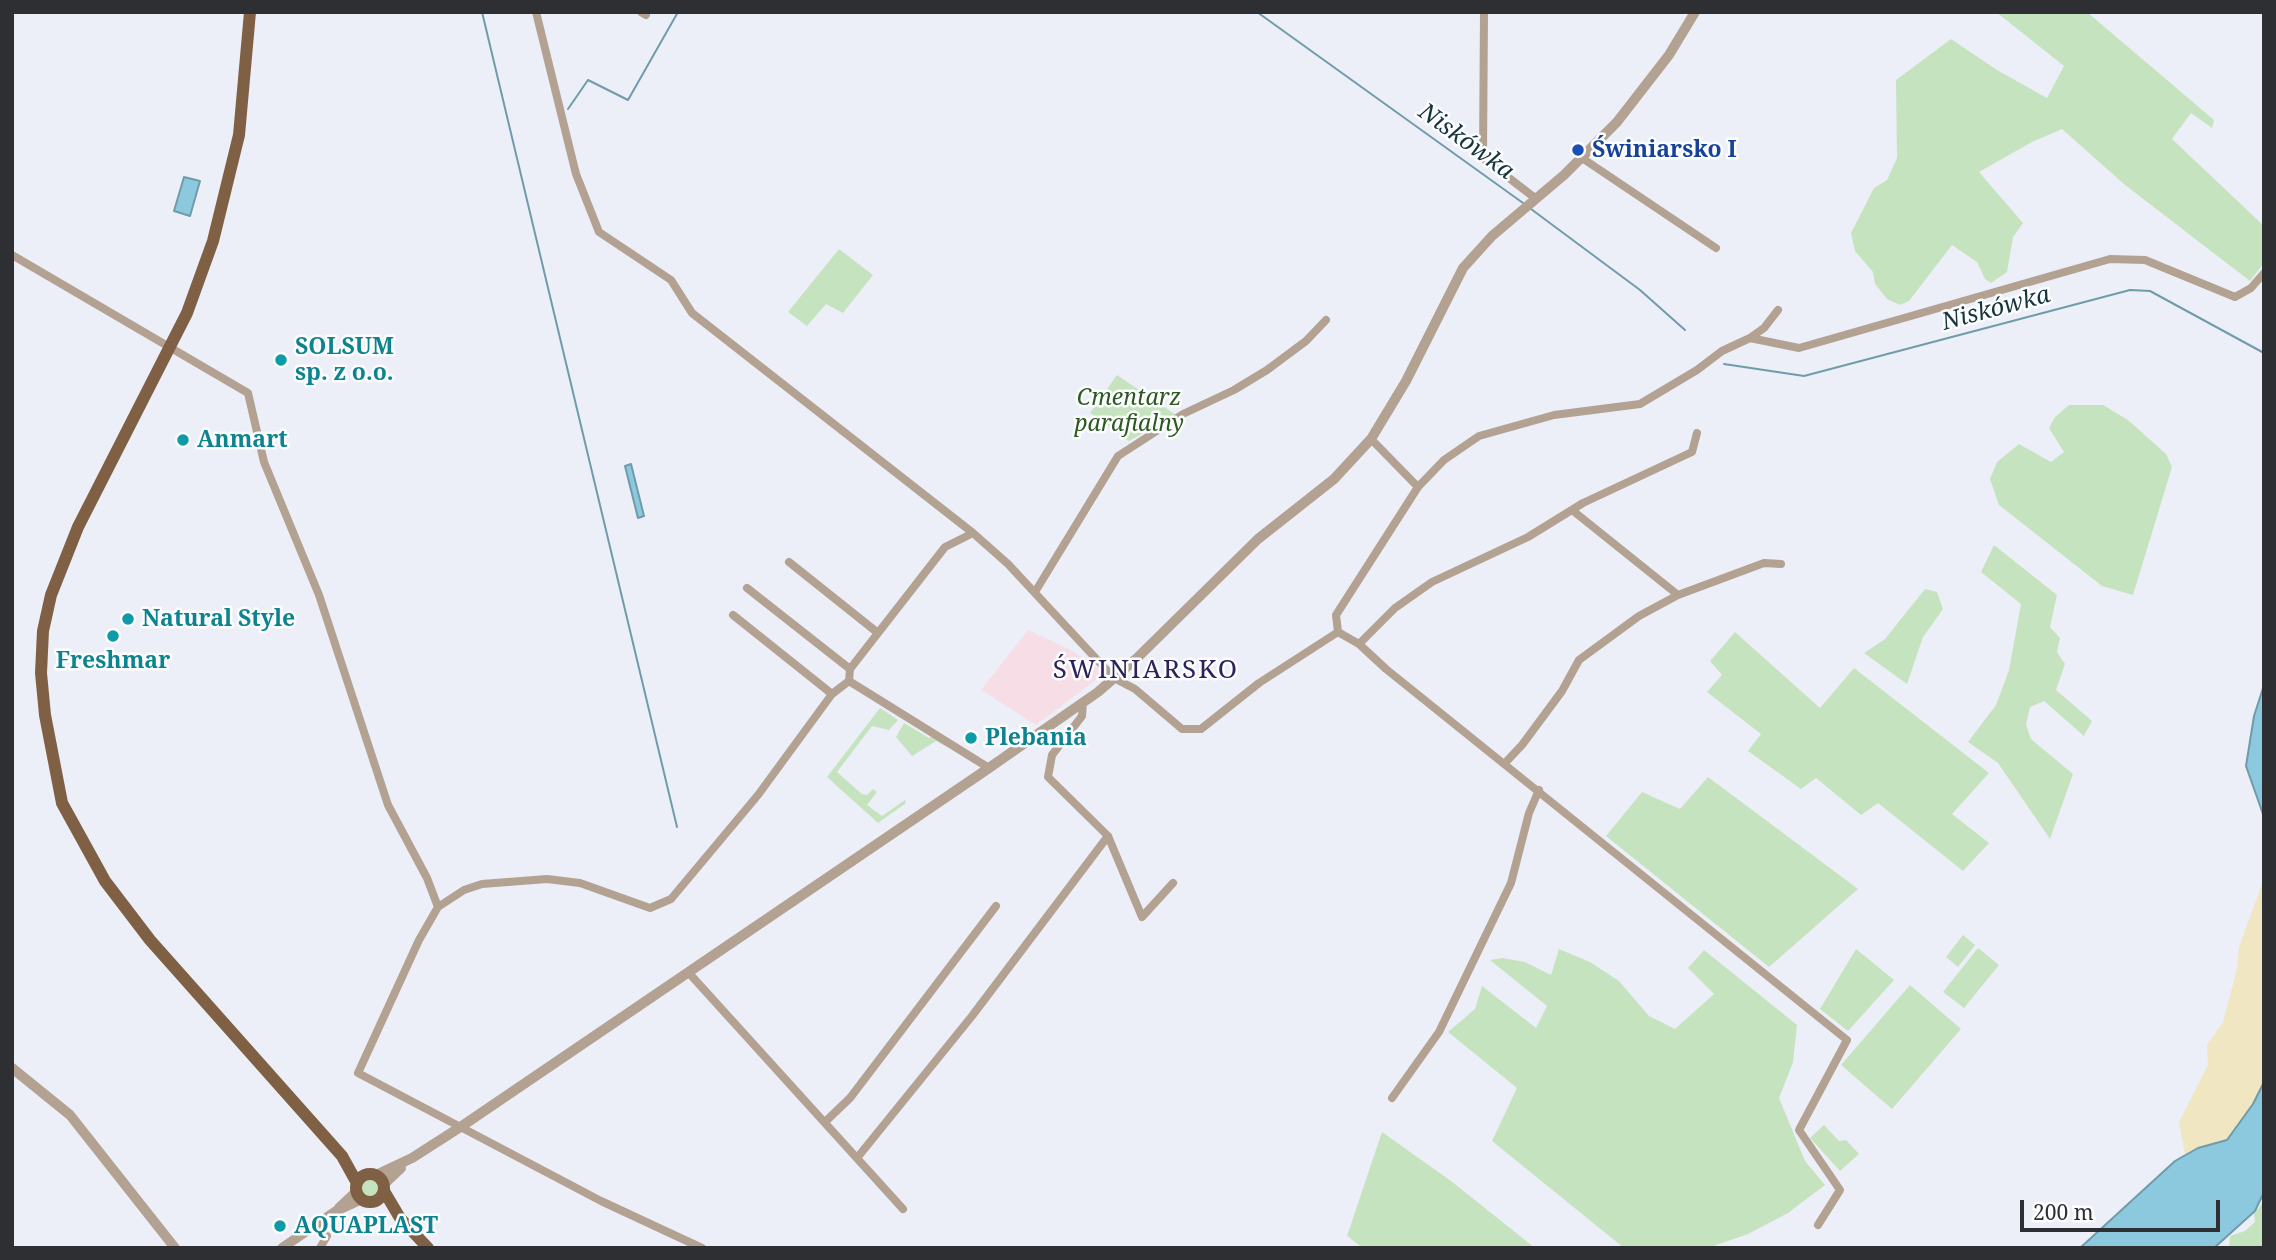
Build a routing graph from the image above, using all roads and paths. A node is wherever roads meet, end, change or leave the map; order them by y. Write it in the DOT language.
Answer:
graph roads {
  1 [pos="250,12"];
  2 [pos="536,12"];
  3 [pos="1484,12"];
  4 [pos="1695,12"];
  5 [pos="1582,158"];
  6 [pos="1534,199"];
  7 [pos="1716,248"];
  8 [pos="12,256"];
  9 [pos="2264,273"];
  10 [pos="1778,310"];
  11 [pos="1326,320"];
  12 [pos="1750,338"];
  13 [pos="171,347"];
  14 [pos="1697,433"];
  15 [pos="1371,439"];
  16 [pos="1418,487"];
  17 [pos="1572,509"];
  18 [pos="973,533"];
  19 [pos="789,562"];
  20 [pos="1781,564"];
  21 [pos="747,588"];
  22 [pos="1035,592"];
  23 [pos="1678,595"];
  24 [pos="733,615"];
  25 [pos="1338,632"];
  26 [pos="878,633"];
  27 [pos="1359,644"];
  28 [pos="850,669"];
  29 [pos="1114,678"];
  30 [pos="849,681"];
  31 [pos="832,694"];
  32 [pos="1083,702"];
  33 [pos="1505,763"];
  34 [pos="989,768"];
  35 [pos="1539,790"];
  36 [pos="1108,836"];
  37 [pos="1173,883"];
  38 [pos="996,906"];
  39 [pos="438,907"];
  40 [pos="688,972"];
  41 [pos="12,1068"];
  42 [pos="1392,1098"];
  43 [pos="825,1122"];
  44 [pos="462,1126"];
  45 [pos="857,1158"];
  46 [pos="370,1187"];
  47 [pos="903,1209"];
  48 [pos="1818,1225"];
  49 [pos="327,1236"];
  50 [pos="175,1248"];
  51 [pos="282,1248"];
  52 [pos="320,1248"];
  53 [pos="428,1248"];
  54 [pos="702,1248"];
  1 -- 13 [label="main road"];
  2 -- 18 [label="street"];
  3 -- 6 [label="street"];
  4 -- 5 [label="street"];
  5 -- 6 [label="street"];
  5 -- 7 [label="street"];
  6 -- 15 [label="street"];
  8 -- 13 [label="street"];
  9 -- 12 [label="street"];
  10 -- 12 [label="street"];
  11 -- 22 [label="street"];
  12 -- 16 [label="street"];
  13 -- 39 [label="street"];
  13 -- 46 [label="main road"];
  14 -- 17 [label="street"];
  15 -- 16 [label="street"];
  15 -- 29 [label="street"];
  16 -- 25 [label="street"];
  17 -- 23 [label="street"];
  17 -- 27 [label="street"];
  18 -- 22 [label="street"];
  18 -- 26 [label="street"];
  19 -- 26 [label="street"];
  20 -- 23 [label="street"];
  21 -- 28 [label="street"];
  22 -- 29 [label="street"];
  23 -- 33 [label="street"];
  24 -- 31 [label="street"];
  25 -- 27 [label="street"];
  25 -- 29 [label="street"];
  26 -- 28 [label="street"];
  27 -- 33 [label="street"];
  28 -- 30 [label="street"];
  29 -- 32 [label="street"];
  30 -- 31 [label="street"];
  30 -- 34 [label="street"];
  31 -- 39 [label="street"];
  32 -- 34 [label="street"];
  32 -- 36 [label="street"];
  33 -- 35 [label="street"];
  34 -- 40 [label="street"];
  35 -- 42 [label="street"];
  35 -- 48 [label="street"];
  36 -- 37 [label="street"];
  36 -- 45 [label="street"];
  38 -- 43 [label="street"];
  39 -- 44 [label="street"];
  40 -- 43 [label="street"];
  40 -- 44 [label="street"];
  41 -- 50 [label="street"];
  43 -- 45 [label="street"];
  44 -- 46 [label="street"];
  44 -- 54 [label="street"];
  45 -- 47 [label="street"];
  46 -- 51 [label="street"];
  46 -- 53 [label="main road"];
  49 -- 52 [label="street"];
}
